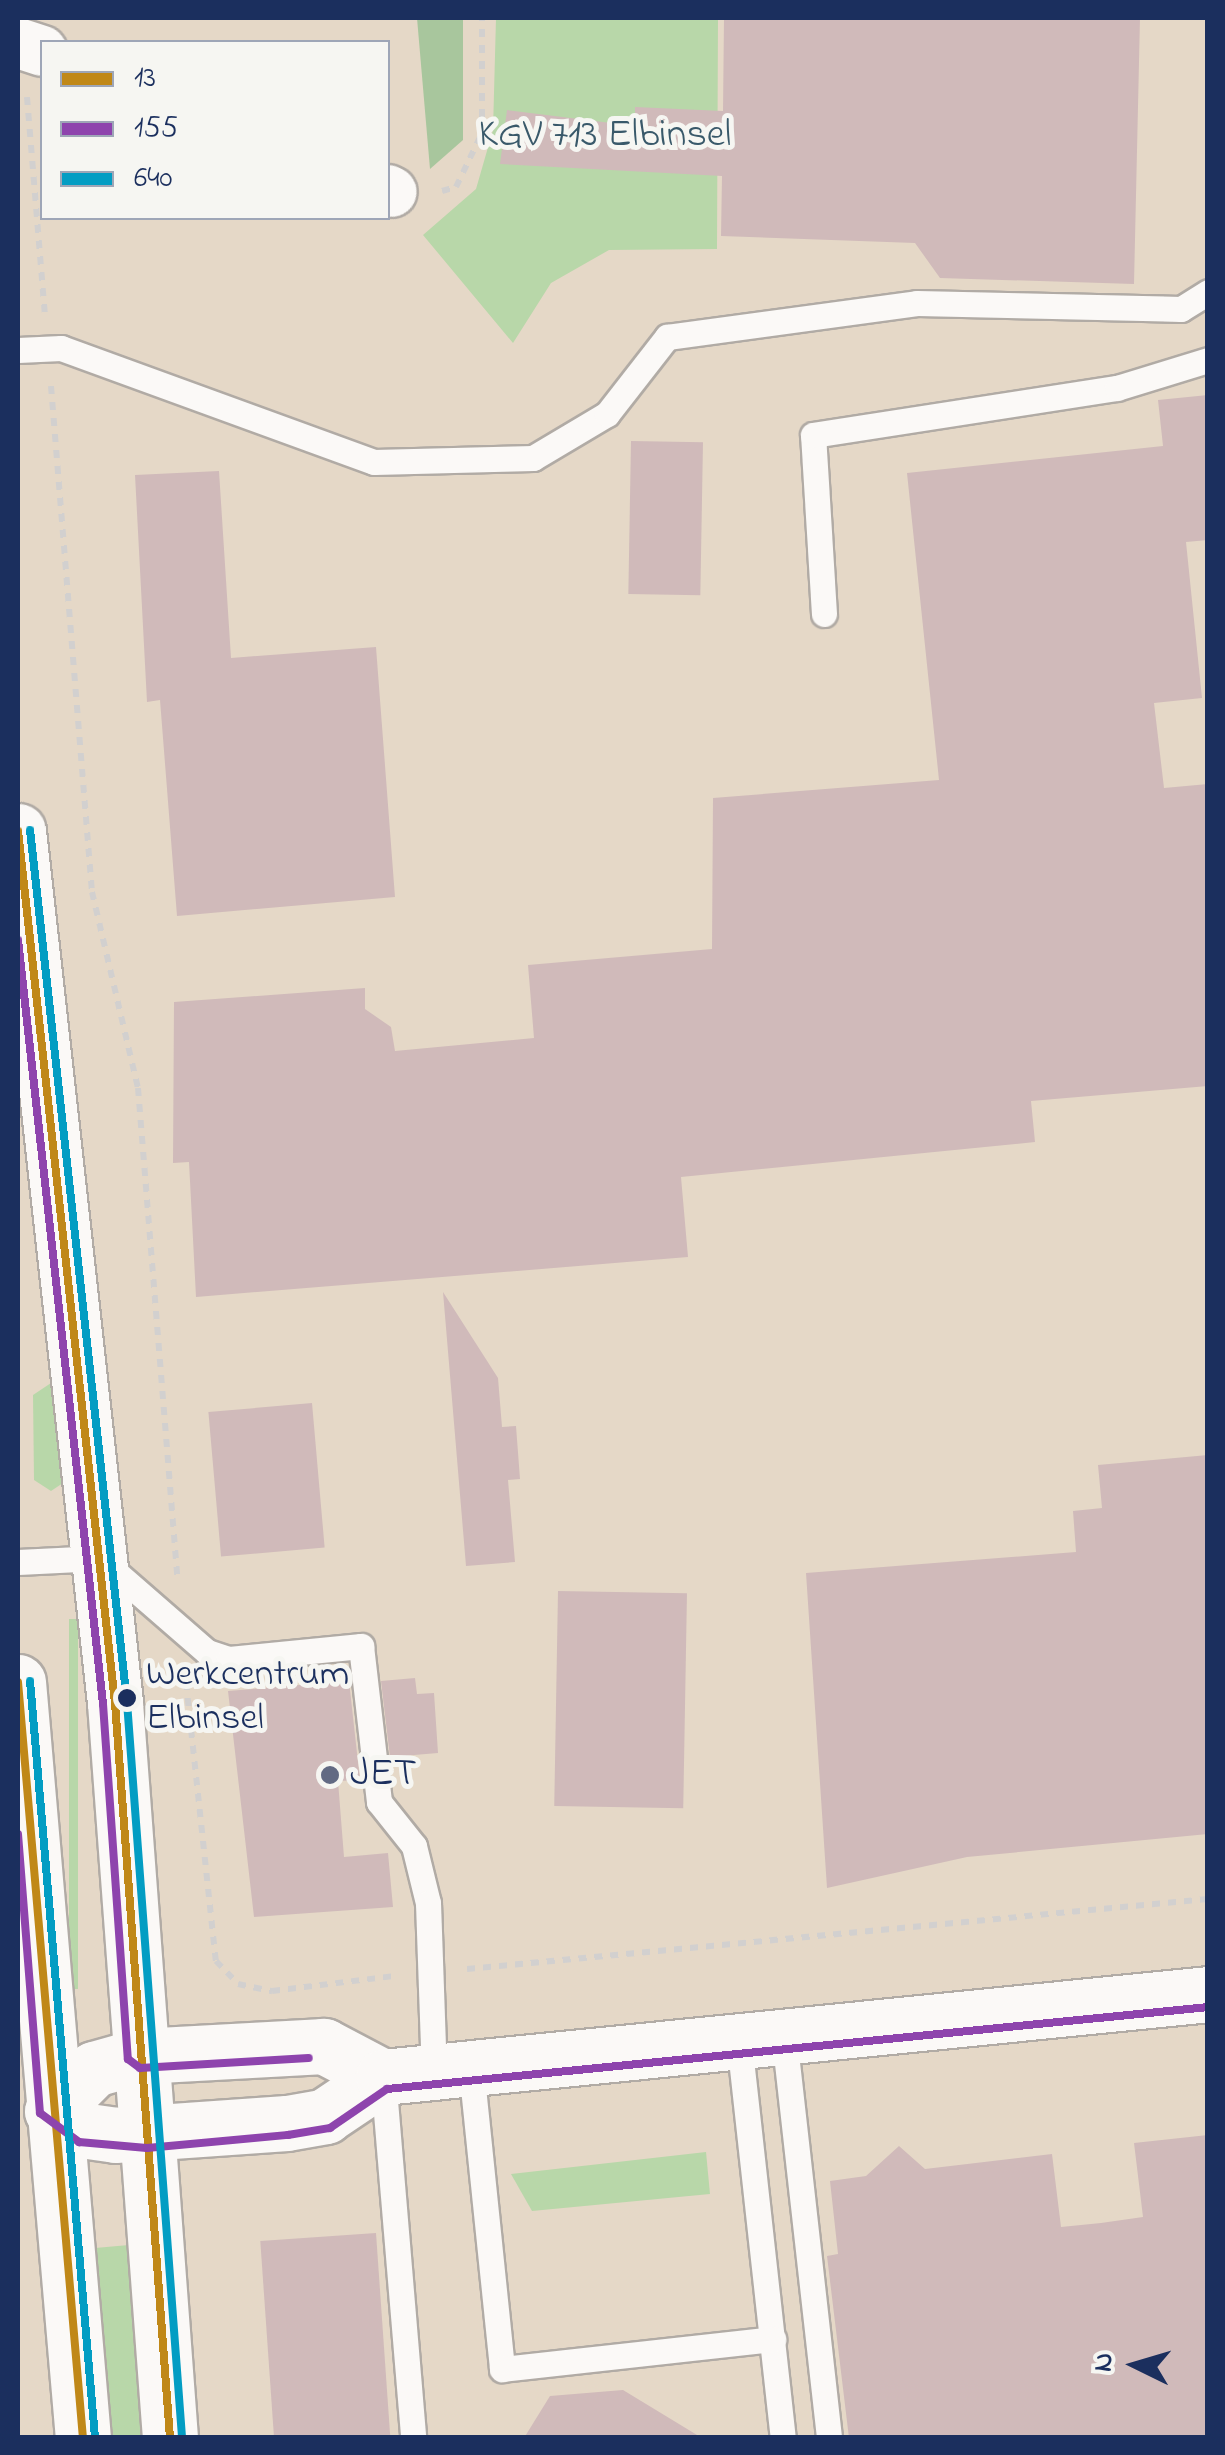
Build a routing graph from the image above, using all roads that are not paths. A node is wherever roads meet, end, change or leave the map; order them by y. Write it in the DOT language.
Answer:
graph roads {
  1 [pos="1208,292"];
  2 [pos="18,350"];
  3 [pos="1208,360"];
  4 [pos="824,614"];
  5 [pos="18,830"];
  6 [pos="28,974"];
  7 [pos="18,1114"];
  8 [pos="100,1558"];
  9 [pos="18,1562"];
  10 [pos="18,1682"];
  11 [pos="1208,1994"];
  12 [pos="761,2039"];
  13 [pos="140,2056"];
  14 [pos="430,2072"];
  15 [pos="52,2110"];
  16 [pos="146,2136"];
  17 [pos="773,2340"];
  18 [pos="82,2438"];
  19 [pos="170,2438"];
  20 [pos="413,2438"];
  21 [pos="784,2438"];
  22 [pos="829,2438"];
  1 -- 2 [label="lane"];
  3 -- 4 [label="lane"];
  5 -- 6 [label="main road"];
  6 -- 7 [label="main road"];
  6 -- 8 [label="main road"];
  8 -- 9 [label="lane"];
  8 -- 13 [label="main road"];
  8 -- 14 [label="lane"];
  10 -- 15 [label="main road"];
  11 -- 12 [label="main road"];
  12 -- 14 [label="main road"];
  12 -- 17 [label="lane"];
  12 -- 22 [label="lane"];
  13 -- 14 [label="main road"];
  13 -- 15 [label="main road"];
  13 -- 16 [label="main road"];
  14 -- 16 [label="main road"];
  14 -- 17 [label="lane"];
  14 -- 20 [label="lane"];
  15 -- 16 [label="main road"];
  15 -- 18 [label="main road"];
  16 -- 19 [label="main road"];
  17 -- 21 [label="lane"];
}
